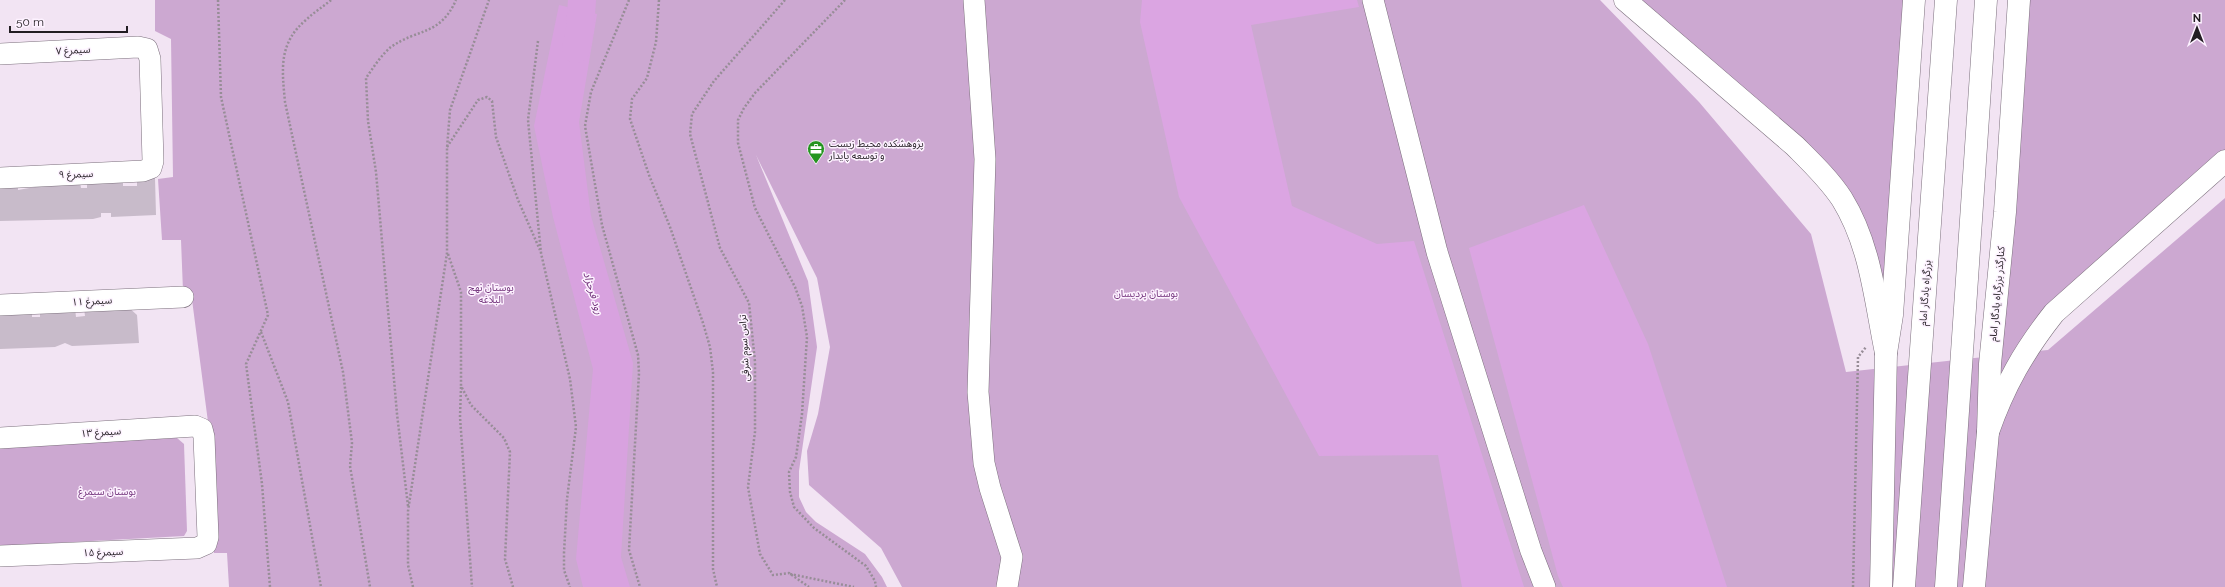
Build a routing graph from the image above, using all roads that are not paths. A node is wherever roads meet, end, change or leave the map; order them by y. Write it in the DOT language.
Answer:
graph roads {
  1 [pos="974,0"];
  2 [pos="1373,0"];
  3 [pos="1626,0"];
  4 [pos="1914,0"];
  5 [pos="1946,0"];
  6 [pos="1986,0"];
  7 [pos="2019,0"];
  8 [pos="0,54"];
  9 [pos="2225,161"];
  10 [pos="151,168"];
  11 [pos="0,178"];
  12 [pos="183,297"];
  13 [pos="0,305"];
  14 [pos="1877,349"];
  15 [pos="1988,432"];
  16 [pos="0,438"];
  17 [pos="206,544"];
  18 [pos="0,556"];
  19 [pos="1007,587"];
  20 [pos="1545,587"];
  21 [pos="1881,587"];
  22 [pos="1904,587"];
  23 [pos="1946,587"];
  24 [pos="1974,587"];
  1 -- 19 [label="street"];
  2 -- 20 [label="street"];
  3 -- 14 [label="main road"];
  4 -- 14 [label="main road"];
  5 -- 22 [label="main road, بزرگراه یادگار امام"];
  6 -- 23 [label="main road"];
  7 -- 15 [label="main road, کنارگذر بزرگراه یادگار امام"];
  8 -- 10 [label="street, سیمرغ ۷"];
  9 -- 15 [label="main road"];
  10 -- 11 [label="street, سیمرغ ۹"];
  12 -- 13 [label="street, سیمرغ ۱۱"];
  14 -- 21 [label="main road"];
  15 -- 24 [label="main road, کنارگذر بزرگراه یادگار امام"];
  16 -- 17 [label="street, سیمرغ ۱۳"];
  17 -- 18 [label="street, سیمرغ ۱۵"];
}
